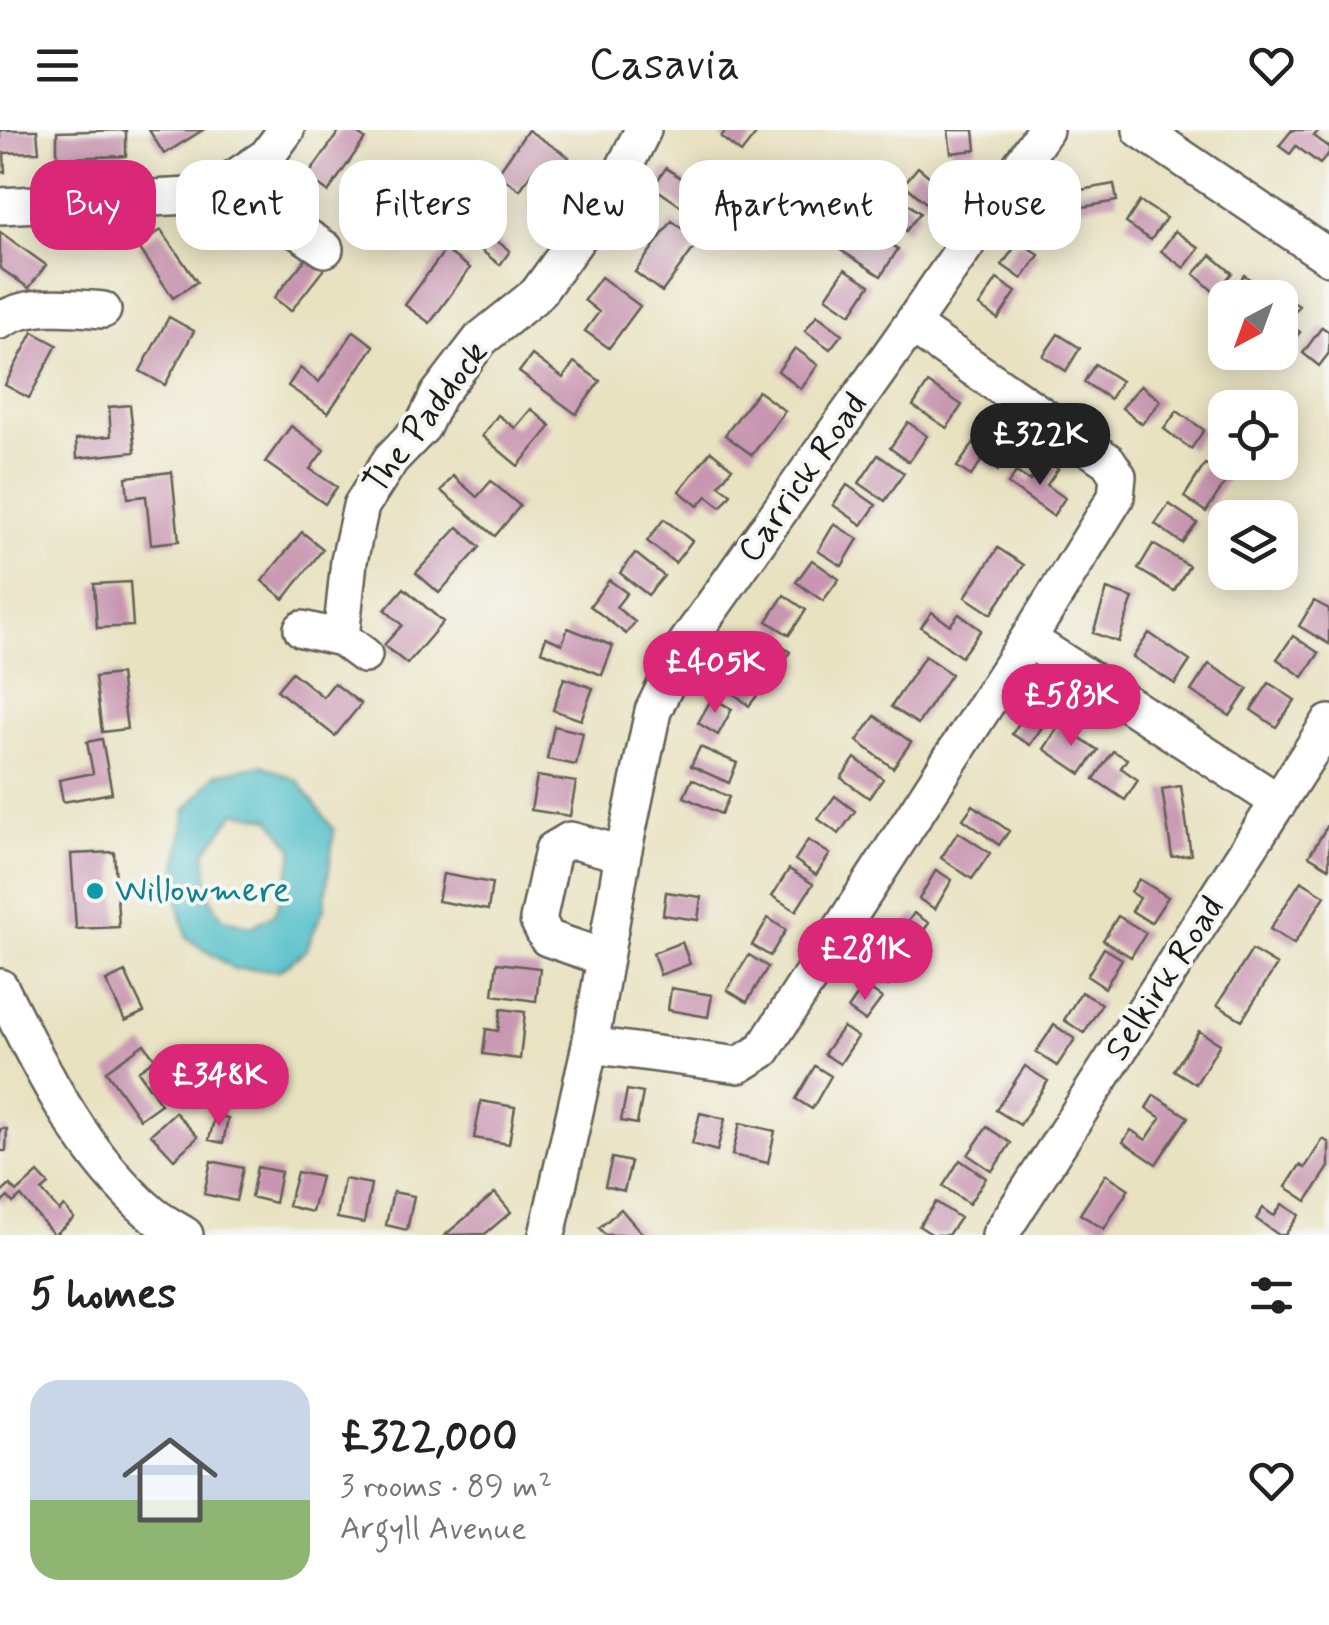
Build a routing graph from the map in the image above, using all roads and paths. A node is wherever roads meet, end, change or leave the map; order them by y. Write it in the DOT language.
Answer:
graph roads {
  1 [pos="286,130"];
  2 [pos="643,130"];
  3 [pos="1045,130"];
  4 [pos="1141,130"];
  5 [pos="262,160"];
  6 [pos="176,197"];
  7 [pos="0,206"];
  8 [pos="319,244"];
  9 [pos="325,248"];
  10 [pos="1329,257"];
  11 [pos="103,310"];
  12 [pos="0,321"];
  13 [pos="912,325"];
  14 [pos="302,628"];
  15 [pos="1028,639"];
  16 [pos="1329,723"];
  17 [pos="1279,802"];
  18 [pos="623,854"];
  19 [pos="605,958"];
  20 [pos="0,987"];
  21 [pos="590,1045"];
  22 [pos="185,1235"];
  23 [pos="547,1235"];
  24 [pos="1000,1235"];
  1 -- 5 [label="street"];
  2 -- 14 [label="street, The Paddock"];
  3 -- 13 [label="street, Carrick Road"];
  4 -- 10 [label="street"];
  6 -- 7 [label="street"];
  8 -- 9 [label="street"];
  11 -- 12 [label="street"];
  13 -- 15 [label="street"];
  13 -- 18 [label="street, Carrick Road"];
  15 -- 17 [label="street"];
  15 -- 21 [label="street"];
  16 -- 17 [label="street, Selkirk Road"];
  17 -- 24 [label="street, Selkirk Road"];
  18 -- 19 [label="street, Carrick Road"];
  18 -- 19 [label="street"];
  19 -- 21 [label="street, Carrick Road"];
  20 -- 22 [label="street"];
  21 -- 23 [label="street, Carrick Road"];
}
